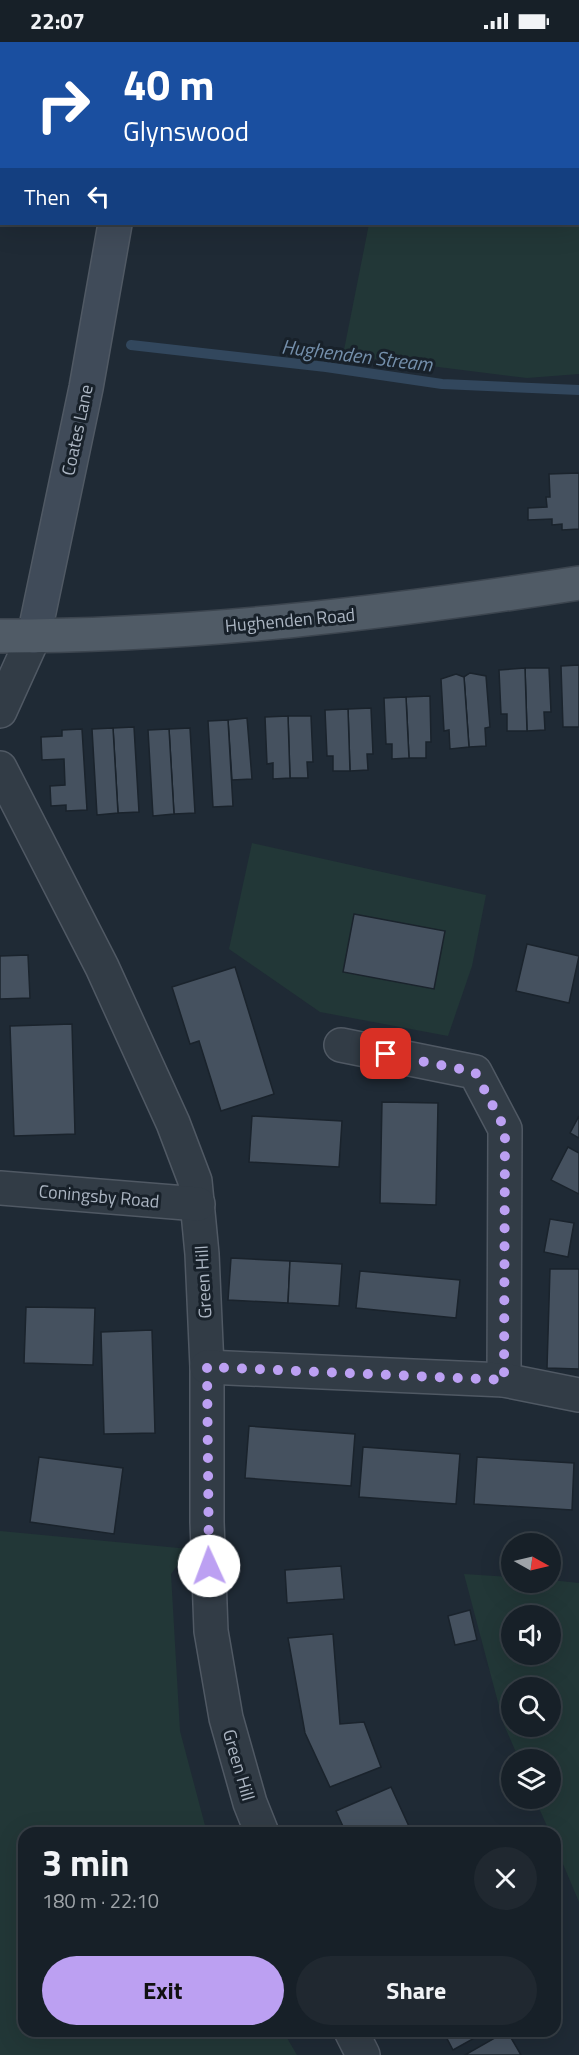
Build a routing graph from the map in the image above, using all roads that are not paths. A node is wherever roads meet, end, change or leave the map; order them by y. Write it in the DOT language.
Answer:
graph roads {
  1 [pos="115,225"];
  2 [pos="579,583"];
  3 [pos="0,636"];
  4 [pos="34,636"];
  5 [pos="0,711"];
  6 [pos="0,768"];
  7 [pos="342,1045"];
  8 [pos="0,1188"];
  9 [pos="198,1204"];
  10 [pos="207,1367"];
  11 [pos="504,1380"];
  12 [pos="579,1395"];
  13 [pos="260,1827"];
  14 [pos="354,2037"];
  15 [pos="363,2055"];
  1 -- 4 [label="street, Coates Lane"];
  2 -- 4 [label="main road, Hughenden Road"];
  3 -- 4 [label="main road, Hughenden Road"];
  4 -- 5 [label="street"];
  6 -- 9 [label="street, Green Hill"];
  7 -- 11 [label="street"];
  8 -- 9 [label="street, Coningsby Road"];
  9 -- 10 [label="street, Green Hill"];
  10 -- 11 [label="street"];
  10 -- 13 [label="street, Green Hill"];
  11 -- 12 [label="street"];
  14 -- 15 [label="street"];
}
